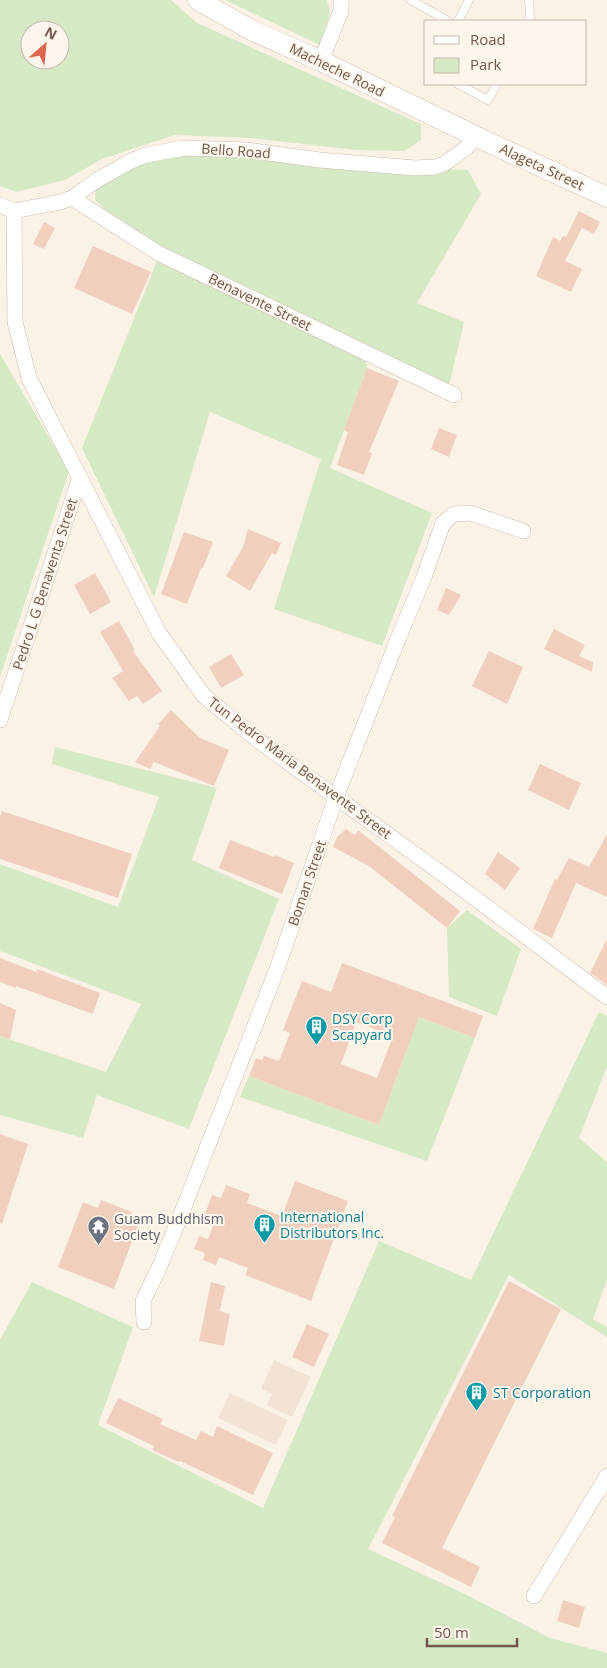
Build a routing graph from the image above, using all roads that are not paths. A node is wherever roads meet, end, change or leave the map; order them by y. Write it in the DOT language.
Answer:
graph roads {
  1 [pos="198,0"];
  2 [pos="340,0"];
  3 [pos="411,0"];
  4 [pos="469,0"];
  5 [pos="529,0"];
  6 [pos="446,20"];
  7 [pos="459,20"];
  8 [pos="529,20"];
  9 [pos="321,61"];
  10 [pos="460,85"];
  11 [pos="496,85"];
  12 [pos="477,137"];
  13 [pos="607,197"];
  14 [pos="72,198"];
  15 [pos="0,204"];
  16 [pos="14,211"];
  17 [pos="454,395"];
  18 [pos="80,477"];
  19 [pos="523,531"];
  20 [pos="0,720"];
  21 [pos="336,797"];
  22 [pos="607,997"];
  23 [pos="144,1322"];
  24 [pos="607,1476"];
  25 [pos="534,1596"];
  1 -- 9 [label="main road, Macheche Road"];
  2 -- 9 [label="street"];
  3 -- 6 [label="lane"];
  4 -- 7 [label="lane"];
  5 -- 8 [label="lane"];
  9 -- 12 [label="main road, Macheche Road"];
  10 -- 11 [label="lane"];
  12 -- 13 [label="main road, Alageta Street"];
  12 -- 14 [label="street, Bello Road"];
  14 -- 16 [label="street, Bello Road"];
  14 -- 17 [label="street, Benavente Street"];
  15 -- 16 [label="street"];
  16 -- 18 [label="street, Tun Pedro Maria Benavente Street"];
  18 -- 20 [label="street, Pedro L G Benaventa Street"];
  18 -- 21 [label="street, Tun Pedro Maria Benavente Street"];
  19 -- 21 [label="street, Boman Street"];
  21 -- 22 [label="street, Tun Pedro Maria Benavente Street"];
  21 -- 23 [label="street, Boman Street"];
  24 -- 25 [label="street"];
}
